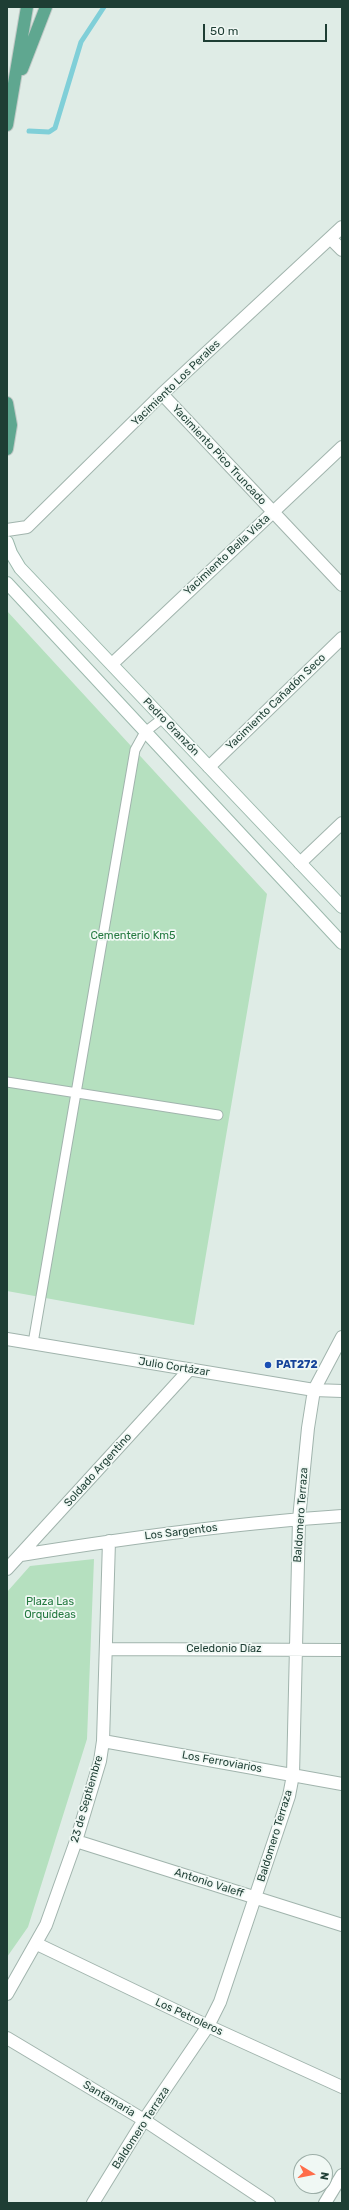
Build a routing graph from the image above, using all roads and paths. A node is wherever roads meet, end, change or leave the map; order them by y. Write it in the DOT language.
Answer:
graph roads {
  1 [pos="28,7"];
  2 [pos="46,7"];
  3 [pos="12,96"];
  4 [pos="7,125"];
  5 [pos="342,227"];
  6 [pos="330,238"];
  7 [pos="342,250"];
  8 [pos="162,394"];
  9 [pos="7,403"];
  10 [pos="342,447"];
  11 [pos="7,449"];
  12 [pos="273,512"];
  13 [pos="7,530"];
  14 [pos="7,542"];
  15 [pos="7,584"];
  16 [pos="342,585"];
  17 [pos="342,638"];
  18 [pos="112,664"];
  19 [pos="163,718"];
  20 [pos="145,732"];
  21 [pos="210,767"];
  22 [pos="342,823"];
  23 [pos="300,863"];
  24 [pos="342,907"];
  25 [pos="342,943"];
  26 [pos="7,1082"];
  27 [pos="76,1093"];
  28 [pos="218,1115"];
  29 [pos="342,1337"];
  30 [pos="7,1339"];
  31 [pos="33,1343"];
  32 [pos="189,1370"];
  33 [pos="314,1390"];
  34 [pos="342,1391"];
  35 [pos="342,1516"];
  36 [pos="299,1519"];
  37 [pos="109,1541"];
  38 [pos="21,1555"];
  39 [pos="7,1569"];
  40 [pos="106,1649"];
  41 [pos="295,1649"];
  42 [pos="342,1650"];
  43 [pos="103,1741"];
  44 [pos="293,1775"];
  45 [pos="342,1784"];
  46 [pos="76,1841"];
  47 [pos="255,1898"];
  48 [pos="342,1926"];
  49 [pos="36,1944"];
  50 [pos="7,1994"];
  51 [pos="208,2026"];
  52 [pos="7,2038"];
  53 [pos="342,2086"];
  54 [pos="144,2120"];
  55 [pos="342,2175"];
  56 [pos="93,2203"];
  57 [pos="269,2203"];
  58 [pos="325,2203"];
  1 -- 3 [label="main road"];
  2 -- 3 [label="main road"];
  3 -- 4 [label="main road"];
  5 -- 6 [label="street, Yacimiento Los Perales"];
  6 -- 7 [label="street"];
  6 -- 8 [label="street, Yacimiento Los Perales"];
  8 -- 12 [label="street, Yacimiento Pico Truncado"];
  8 -- 13 [label="street, Yacimiento Los Perales"];
  9 -- 11 [label="main road"];
  10 -- 12 [label="street, Yacimiento Bella Vista"];
  12 -- 16 [label="street, Yacimiento Pico Truncado"];
  12 -- 18 [label="street, Yacimiento Bella Vista"];
  14 -- 18 [label="street, Pedro Granzón"];
  15 -- 20 [label="street, Pedro Granzón"];
  17 -- 21 [label="street, Yacimiento Cañadón Seco"];
  18 -- 19 [label="street, Pedro Granzón"];
  19 -- 20 [label="lane"];
  19 -- 21 [label="street, Pedro Granzón"];
  20 -- 25 [label="street, Pedro Granzón"];
  20 -- 27 [label="lane"];
  21 -- 23 [label="street, Pedro Granzón"];
  22 -- 23 [label="street"];
  23 -- 24 [label="street, Pedro Granzón"];
  26 -- 27 [label="lane"];
  27 -- 28 [label="lane"];
  27 -- 31 [label="lane"];
  29 -- 33 [label="street, Baldomero Terraza"];
  30 -- 31 [label="street, Julio Cortázar"];
  31 -- 32 [label="street, Julio Cortázar"];
  32 -- 33 [label="street, Julio Cortázar"];
  32 -- 38 [label="street, Soldado Argentino"];
  33 -- 34 [label="street, Julio Cortázar"];
  33 -- 36 [label="street, Baldomero Terraza"];
  35 -- 36 [label="street, Los Sargentos"];
  36 -- 37 [label="street, Los Sargentos"];
  36 -- 41 [label="street, Baldomero Terraza"];
  37 -- 38 [label="street, Los Sargentos"];
  37 -- 40 [label="street, 23 de Septiembre"];
  38 -- 39 [label="street, Soldado Argentino"];
  40 -- 41 [label="street, Celedonio Díaz"];
  40 -- 43 [label="street, 23 de Septiembre"];
  41 -- 42 [label="street, Celedonio Díaz"];
  41 -- 44 [label="street, Baldomero Terraza"];
  43 -- 44 [label="street, Los Ferroviarios"];
  43 -- 46 [label="street, 23 de Septiembre"];
  44 -- 45 [label="street, Los Ferroviarios"];
  44 -- 47 [label="street, Baldomero Terraza"];
  46 -- 47 [label="street, Antonio Valeff"];
  46 -- 49 [label="street, 23 de Septiembre"];
  47 -- 48 [label="street, Antonio Valeff"];
  47 -- 51 [label="street, Baldomero Terraza"];
  49 -- 50 [label="street, 23 de Septiembre"];
  49 -- 51 [label="street, Los Petroleros"];
  51 -- 53 [label="street, Los Petroleros"];
  51 -- 54 [label="street, Baldomero Terraza"];
  52 -- 54 [label="street, Santamaria"];
  54 -- 56 [label="street, Baldomero Terraza"];
  54 -- 57 [label="street, Santamaria"];
  55 -- 58 [label="street"];
}
